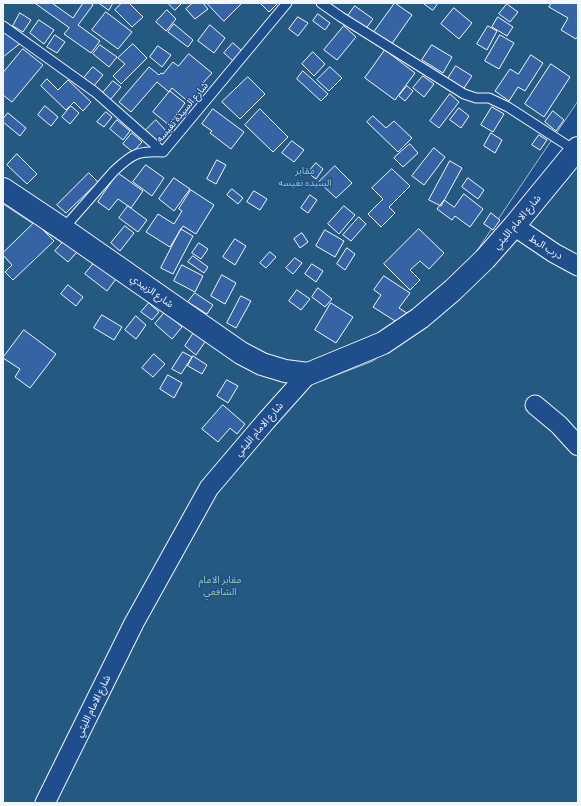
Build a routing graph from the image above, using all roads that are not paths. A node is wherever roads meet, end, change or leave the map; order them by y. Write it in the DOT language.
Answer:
graph roads {
  1 [pos="287,3"];
  2 [pos="321,3"];
  3 [pos="3,26"];
  4 [pos="577,149"];
  5 [pos="164,152"];
  6 [pos="3,189"];
  7 [pos="514,226"];
  8 [pos="63,229"];
  9 [pos="578,266"];
  10 [pos="308,374"];
  11 [pos="535,405"];
  12 [pos="578,446"];
  13 [pos="45,803"];
  1 -- 5 [label="lane, شارع السيدة نفيسه"];
  2 -- 4 [label="lane"];
  3 -- 5 [label="lane"];
  4 -- 7 [label="street, شارع الامام الليثي"];
  5 -- 8 [label="lane, شارع السيدة نفيسه"];
  6 -- 8 [label="street, شارع الزبيدي"];
  7 -- 9 [label="street, درب البط"];
  7 -- 10 [label="street, شارع الامام الليثي"];
  8 -- 10 [label="street, شارع الزبيدي"];
  10 -- 13 [label="street, شارع الامام الليثي"];
  11 -- 12 [label="street"];
}
